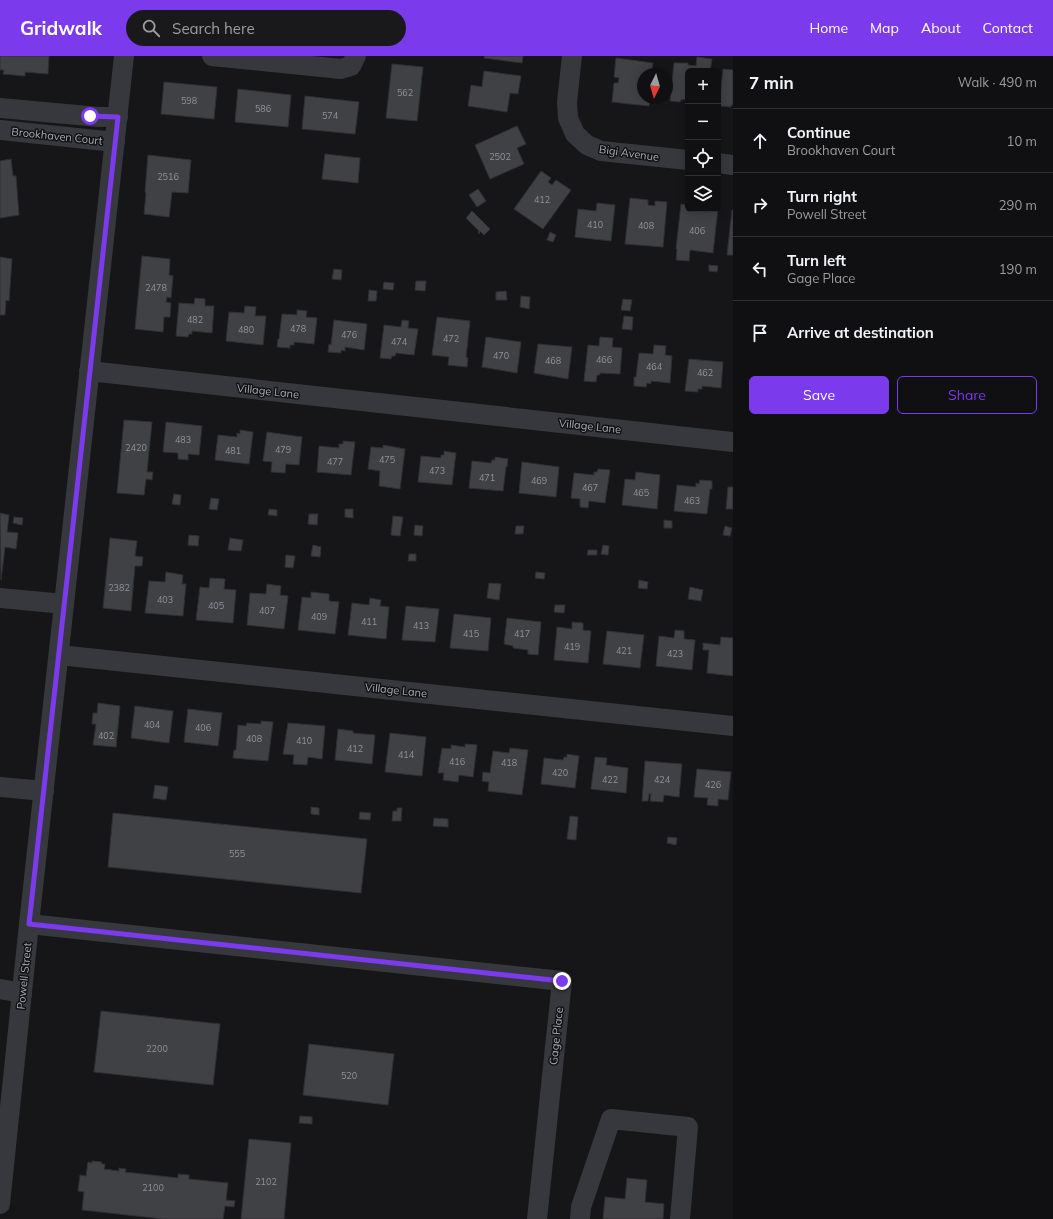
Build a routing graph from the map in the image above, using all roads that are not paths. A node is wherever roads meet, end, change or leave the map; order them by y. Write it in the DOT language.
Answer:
graph roads {
  1 [pos="124,56"];
  2 [pos="212,56"];
  3 [pos="356,56"];
  4 [pos="572,56"];
  5 [pos="0,108"];
  6 [pos="118,117"];
  7 [pos="0,130"];
  8 [pos="115,142"];
  9 [pos="685,160"];
  10 [pos="721,163"];
  11 [pos="733,165"];
  12 [pos="89,371"];
  13 [pos="733,442"];
  14 [pos="0,598"];
  15 [pos="64,604"];
  16 [pos="58,655"];
  17 [pos="733,726"];
  18 [pos="0,787"];
  19 [pos="44,791"];
  20 [pos="29,924"];
  21 [pos="0,989"];
  22 [pos="22,993"];
  23 [pos="0,1204"];
  24 [pos="537,1219"];
  25 [pos="580,1219"];
  26 [pos="680,1219"];
  1 -- 6 [label="street, Powell Street"];
  2 -- 3 [label="street"];
  4 -- 9 [label="street, Bigi Avenue"];
  5 -- 6 [label="street, Brookhaven Court"];
  6 -- 8 [label="street, Powell Street"];
  7 -- 8 [label="street, Brookhaven Court"];
  8 -- 12 [label="street, Powell Street"];
  10 -- 11 [label="street"];
  12 -- 13 [label="street, Village Lane"];
  12 -- 15 [label="street, Powell Street"];
  14 -- 15 [label="street"];
  15 -- 16 [label="street, Powell Street"];
  16 -- 17 [label="street, Village Lane"];
  16 -- 19 [label="street, Powell Street"];
  18 -- 19 [label="street"];
  19 -- 20 [label="street, Powell Street"];
  20 -- 22 [label="street, Powell Street"];
  20 -- 24 [label="street, Gage Place"];
  21 -- 22 [label="street"];
  22 -- 23 [label="street, Powell Street"];
  25 -- 26 [label="street"];
}
